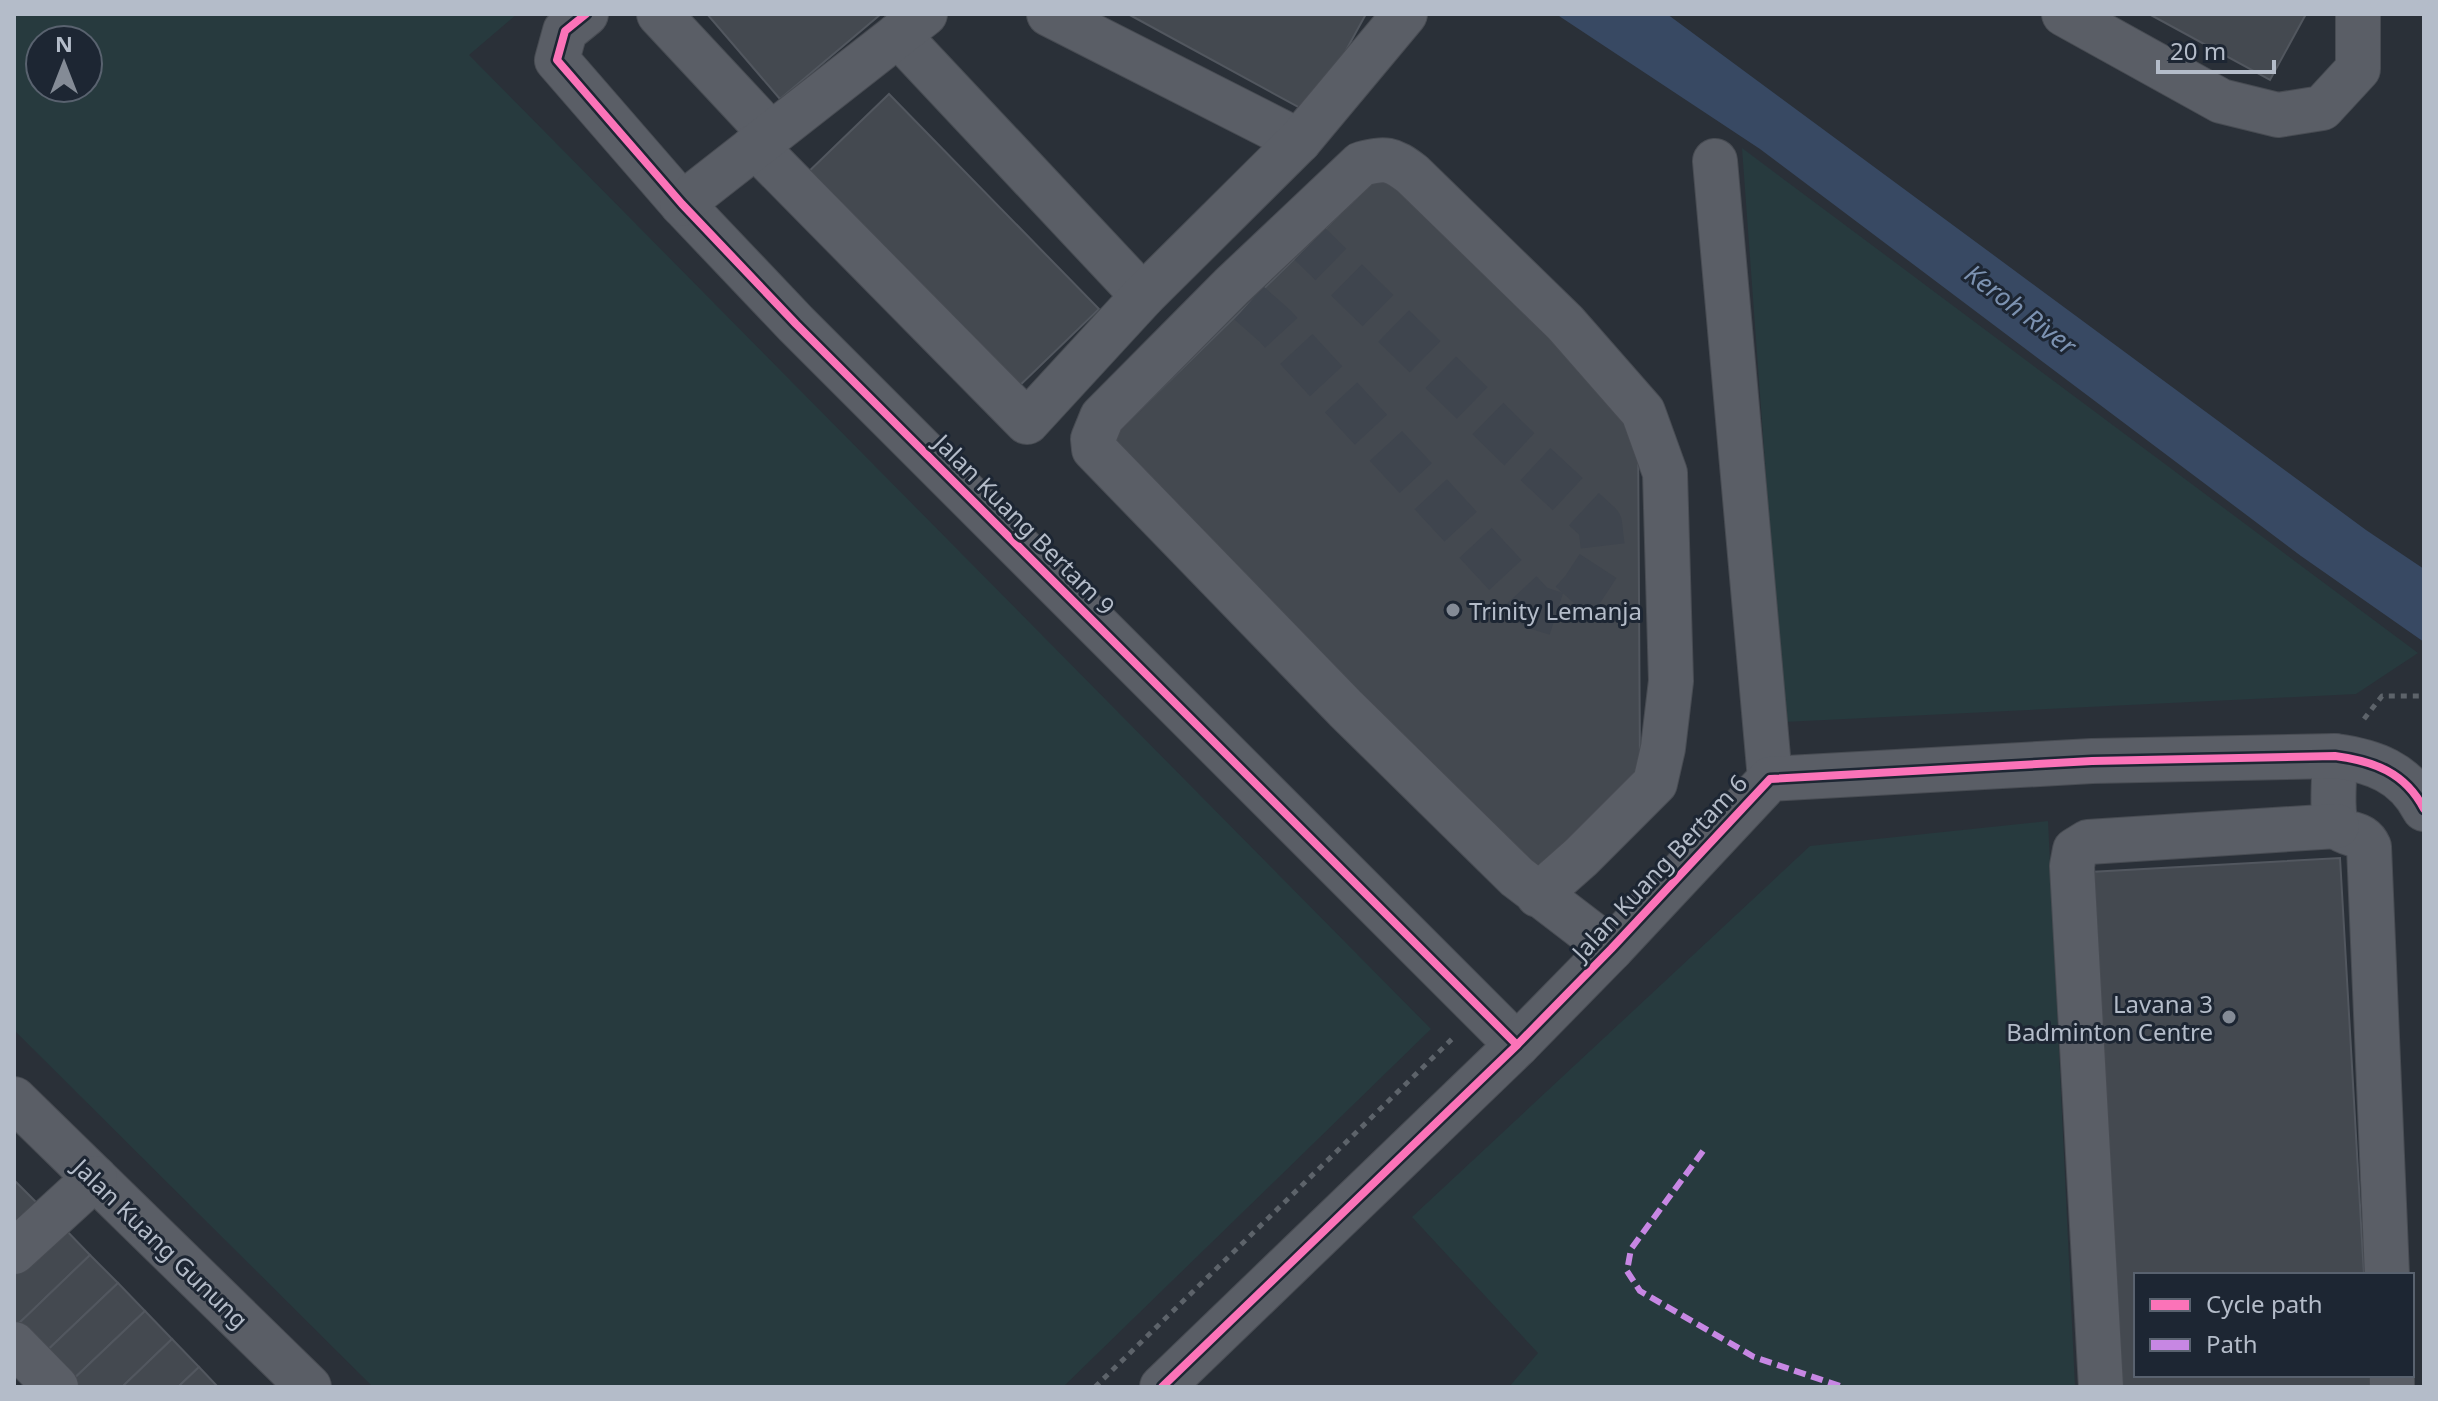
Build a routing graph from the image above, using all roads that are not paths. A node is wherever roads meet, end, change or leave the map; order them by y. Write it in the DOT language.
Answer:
graph roads {
  1 [pos="586,14"];
  2 [pos="659,14"];
  3 [pos="1049,14"];
  4 [pos="1405,14"];
  5 [pos="2064,14"];
  6 [pos="2358,14"];
  7 [pos="912,24"];
  8 [pos="763,140"];
  9 [pos="1299,141"];
  10 [pos="1715,161"];
  11 [pos="682,204"];
  12 [pos="1143,296"];
  13 [pos="2335,756"];
  14 [pos="1770,779"];
  15 [pos="2424,809"];
  16 [pos="2337,826"];
  17 [pos="1538,895"];
  18 [pos="1611,949"];
  19 [pos="1517,1045"];
  20 [pos="14,1099"];
  21 [pos="95,1178"];
  22 [pos="14,1252"];
  23 [pos="2387,1273"];
  24 [pos="14,1344"];
  25 [pos="56,1387"];
  26 [pos="309,1387"];
  27 [pos="1162,1387"];
  28 [pos="2101,1387"];
  1 -- 11 [label="street, Jalan Kuang Bertam 9"];
  2 -- 8 [label="street"];
  3 -- 9 [label="street"];
  4 -- 9 [label="street"];
  5 -- 6 [label="street"];
  7 -- 8 [label="street"];
  7 -- 12 [label="street"];
  8 -- 11 [label="street"];
  8 -- 12 [label="street"];
  9 -- 12 [label="street"];
  10 -- 14 [label="street"];
  11 -- 19 [label="street, Jalan Kuang Bertam 9"];
  13 -- 14 [label="street, Jalan Kuang Bertam 6"];
  13 -- 15 [label="street, Jalan Kuang Bertam 6"];
  13 -- 16 [label="street"];
  14 -- 18 [label="street, Jalan Kuang Bertam 6"];
  16 -- 23 [label="street"];
  16 -- 28 [label="street"];
  17 -- 17 [label="street"];
  17 -- 18 [label="street"];
  18 -- 19 [label="street, Jalan Kuang Bertam 6"];
  19 -- 27 [label="street, Jalan Kuang Bertam 6"];
  20 -- 21 [label="street, Jalan Kuang Gunung"];
  21 -- 22 [label="street"];
  21 -- 26 [label="street, Jalan Kuang Gunung"];
  24 -- 25 [label="street"];
}
